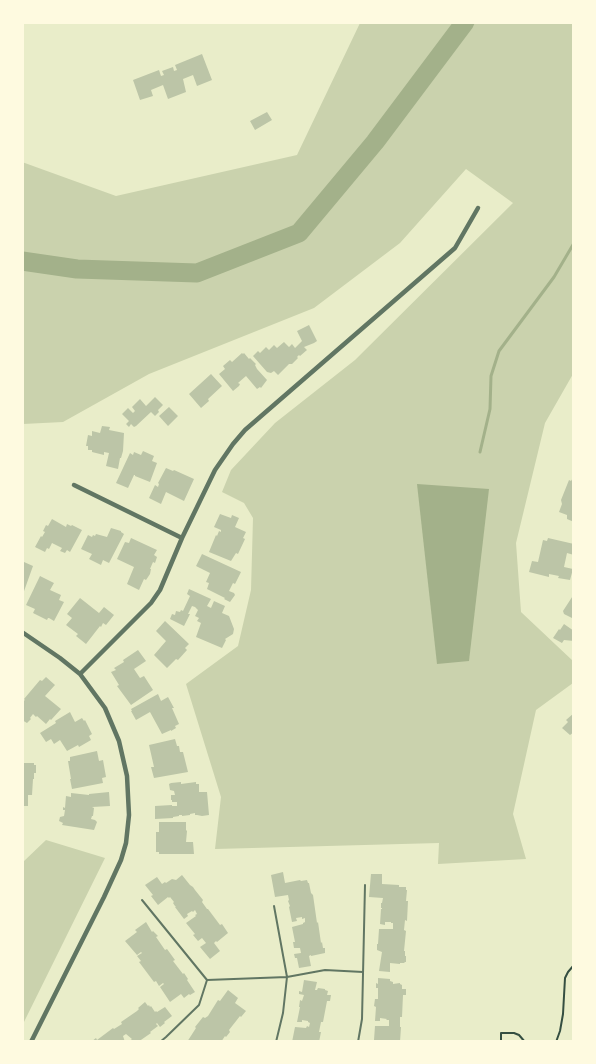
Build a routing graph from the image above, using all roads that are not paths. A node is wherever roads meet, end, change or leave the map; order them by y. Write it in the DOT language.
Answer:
graph roads {
  1 [pos="478,208"];
  2 [pos="74,484"];
  3 [pos="182,538"];
  4 [pos="22,632"];
  5 [pos="80,674"];
  6 [pos="365,885"];
  7 [pos="142,900"];
  8 [pos="274,906"];
  9 [pos="363,972"];
  10 [pos="287,976"];
  11 [pos="207,980"];
  12 [pos="31,1042"];
  13 [pos="160,1042"];
  14 [pos="276,1042"];
  15 [pos="358,1042"];
  1 -- 3 [label="street"];
  2 -- 3 [label="street"];
  3 -- 5 [label="street"];
  4 -- 5 [label="street"];
  5 -- 12 [label="street"];
  6 -- 9 [label="lane"];
  7 -- 11 [label="lane"];
  8 -- 10 [label="lane"];
  9 -- 10 [label="lane"];
  9 -- 15 [label="lane"];
  10 -- 11 [label="lane"];
  10 -- 14 [label="lane"];
  11 -- 13 [label="lane"];
}
